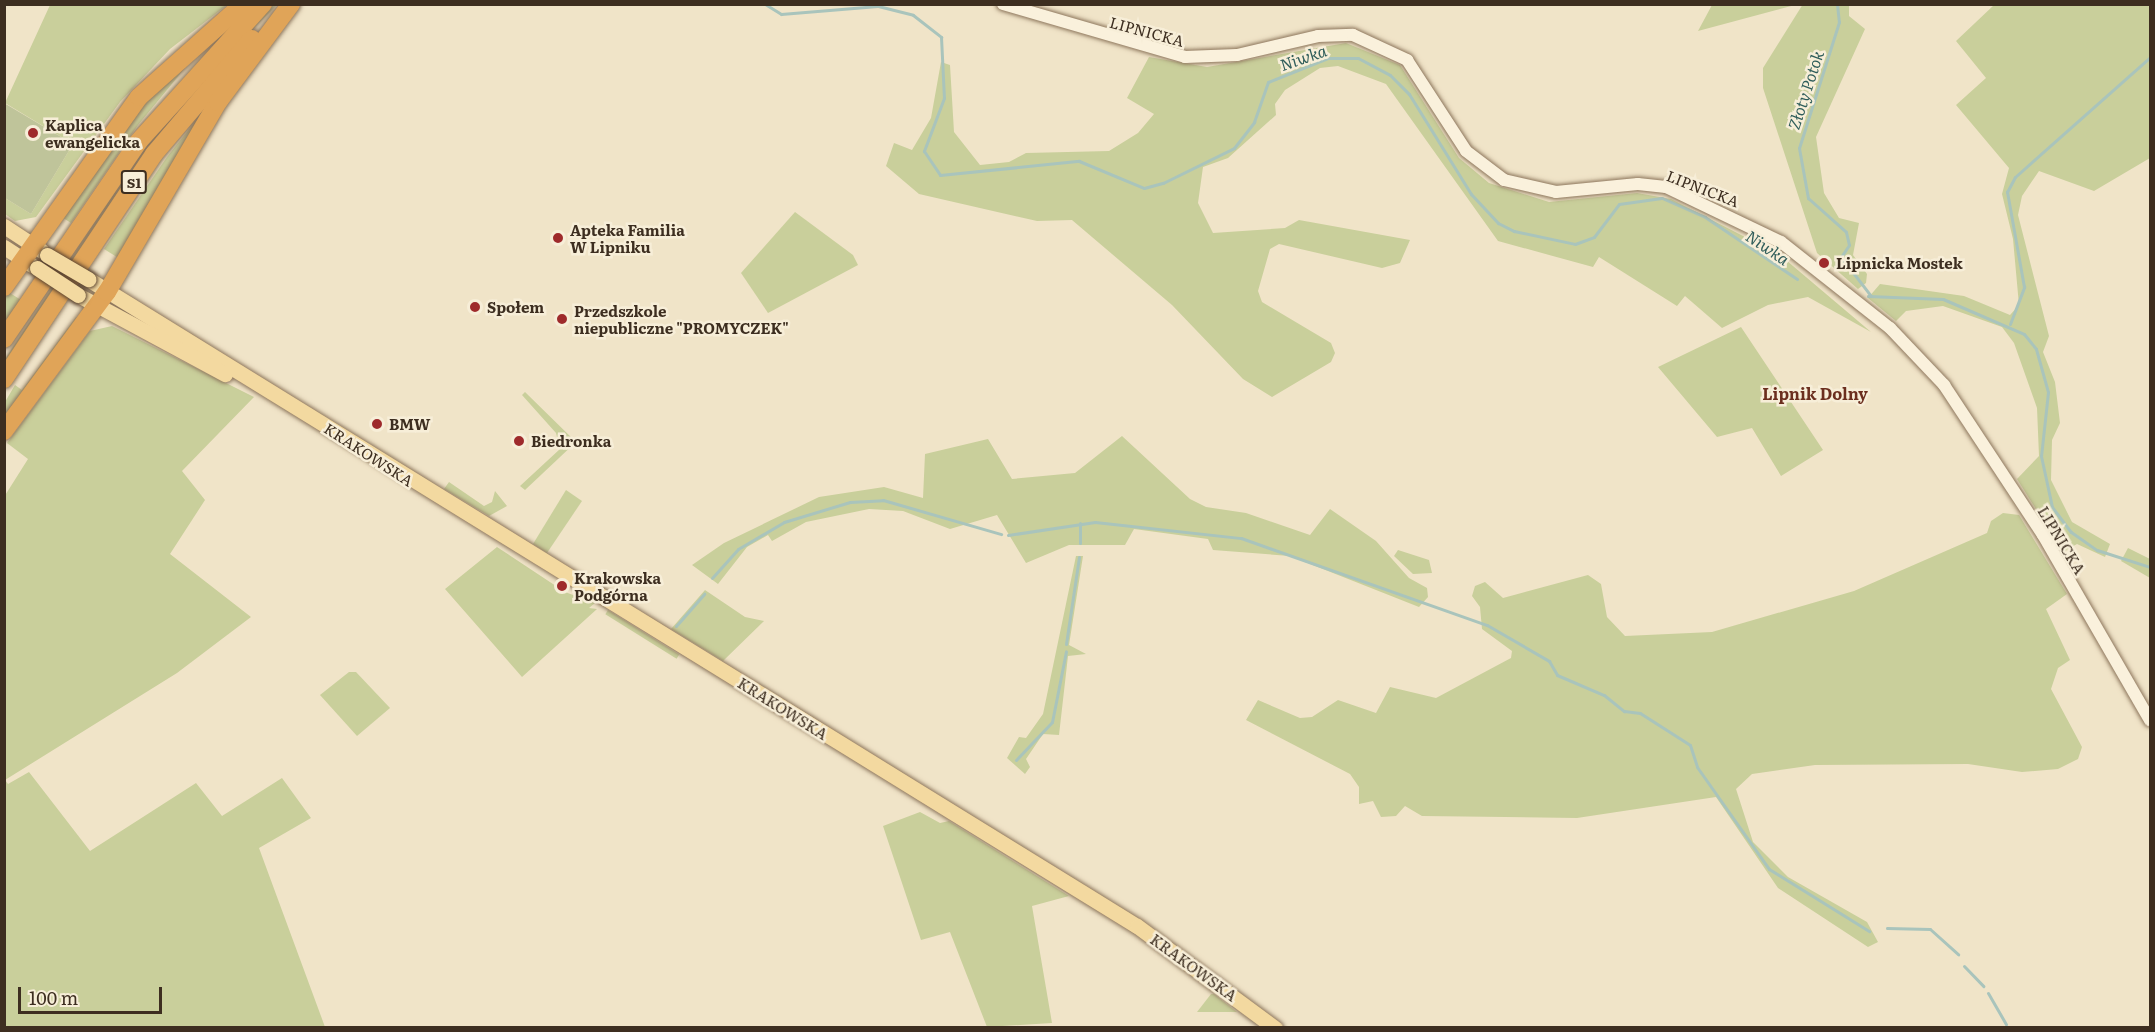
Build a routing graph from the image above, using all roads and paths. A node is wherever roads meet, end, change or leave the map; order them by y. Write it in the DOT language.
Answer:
graph roads {
  1 [pos="243,4"];
  2 [pos="263,4"];
  3 [pos="289,4"];
  4 [pos="1003,4"];
  5 [pos="4,226"];
  6 [pos="4,247"];
  7 [pos="26,250"];
  8 [pos="4,287"];
  9 [pos="102,299"];
  10 [pos="4,339"];
  11 [pos="4,379"];
  12 [pos="4,431"];
  13 [pos="2151,720"];
  14 [pos="1275,1028"];
  1 -- 7 [label="highway"];
  2 -- 10 [label="highway, S1"];
  3 -- 9 [label="highway"];
  3 -- 11 [label="highway, S1"];
  4 -- 13 [label="street, LIPNICKA"];
  5 -- 7 [label="main road, KRAKOWSKA"];
  6 -- 7 [label="main road, KRAKOWSKA"];
  7 -- 8 [label="highway"];
  7 -- 9 [label="main road, KRAKOWSKA, bridge"];
  7 -- 9 [label="main road, KRAKOWSKA, bridge"];
  9 -- 12 [label="highway"];
  9 -- 14 [label="main road, KRAKOWSKA"];
}
